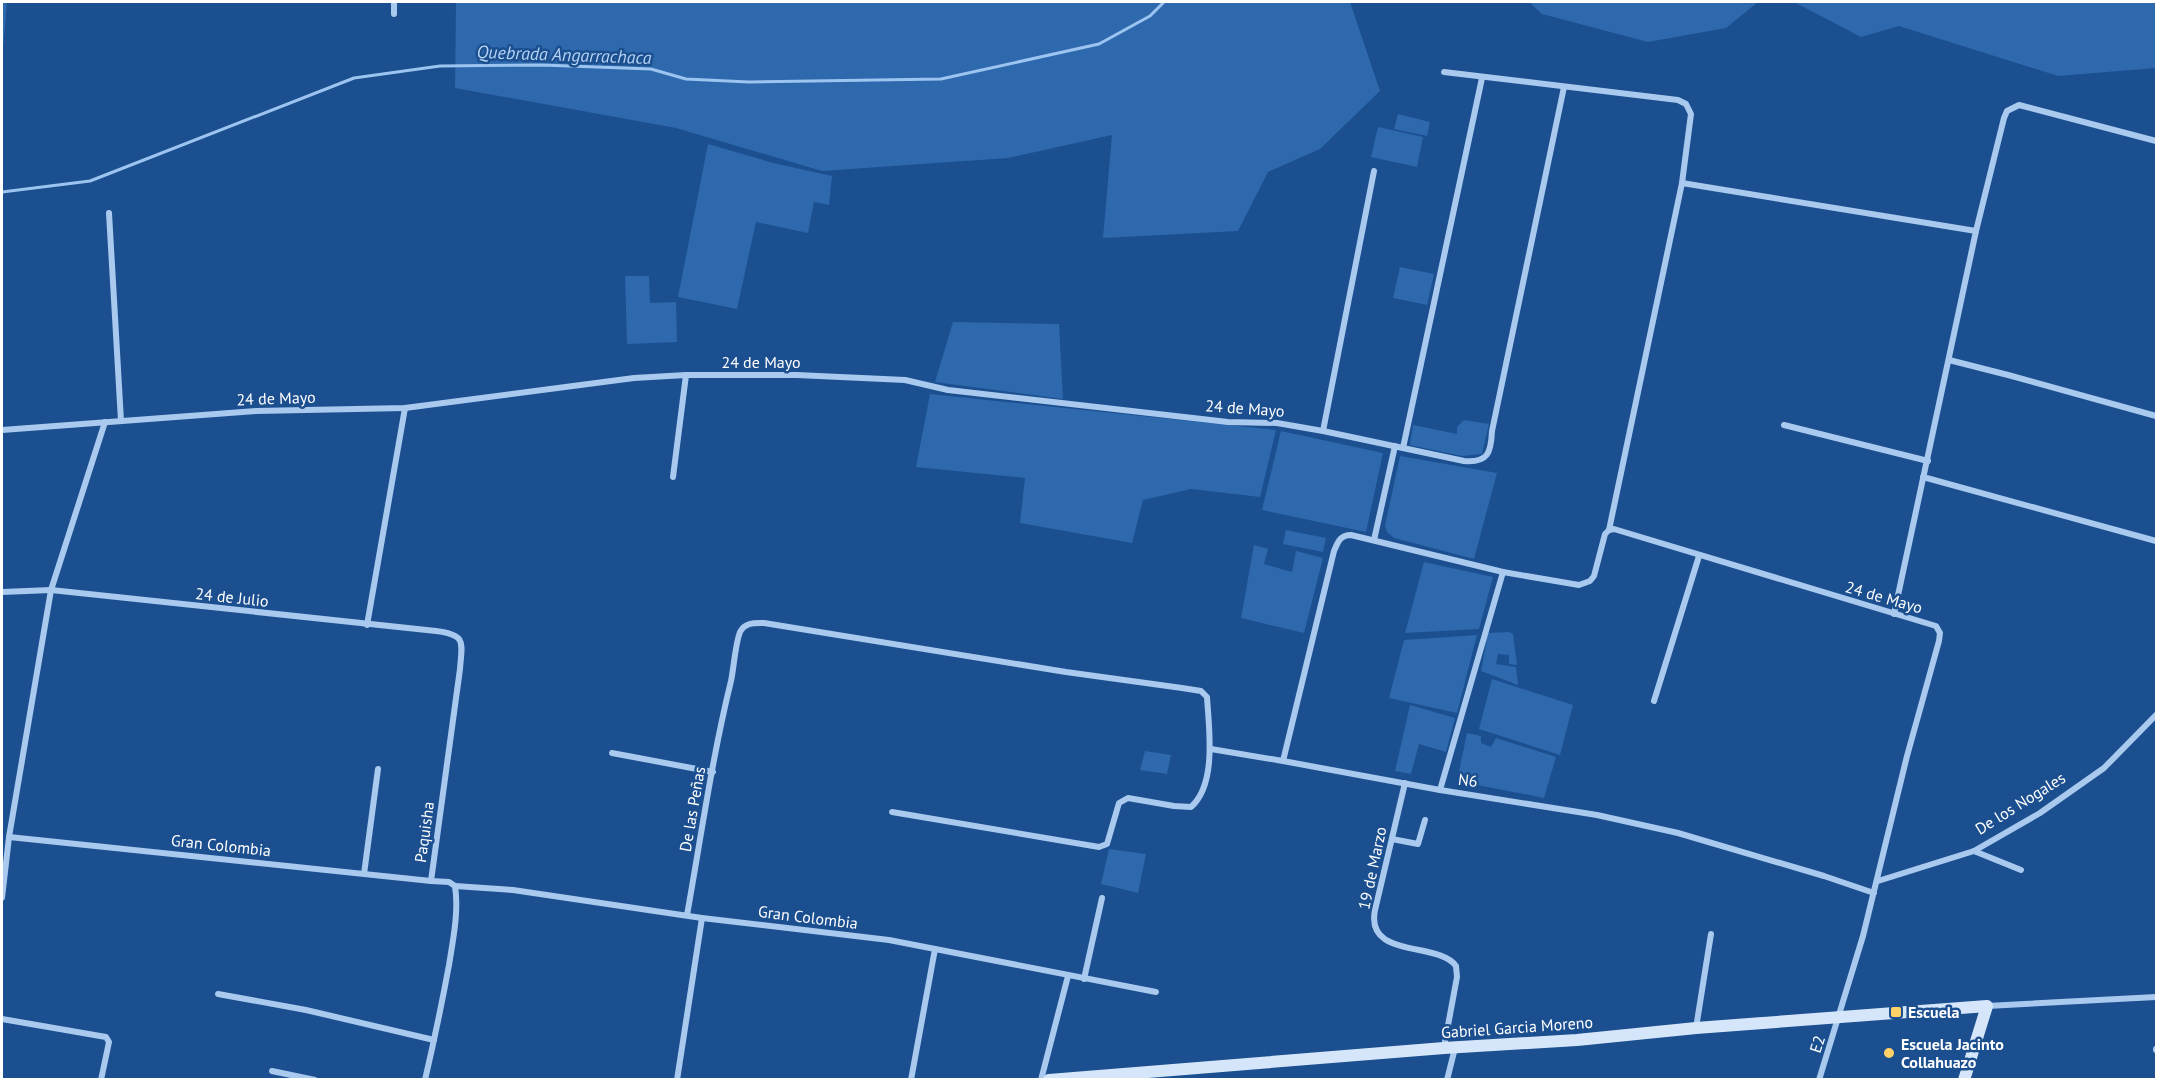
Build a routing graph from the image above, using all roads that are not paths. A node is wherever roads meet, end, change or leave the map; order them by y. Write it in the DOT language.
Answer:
graph roads {
  1 [pos="394,2"];
  2 [pos="394,14"];
  3 [pos="1444,72"];
  4 [pos="1482,78"];
  5 [pos="1564,87"];
  6 [pos="2157,141"];
  7 [pos="1374,171"];
  8 [pos="1682,183"];
  9 [pos="109,213"];
  10 [pos="1976,231"];
  11 [pos="1949,360"];
  12 [pos="686,375"];
  13 [pos="405,408"];
  14 [pos="2157,416"];
  15 [pos="121,421"];
  16 [pos="105,422"];
  17 [pos="1784,424"];
  18 [pos="2,430"];
  19 [pos="1323,430"];
  20 [pos="1395,446"];
  21 [pos="1403,448"];
  22 [pos="1928,461"];
  23 [pos="673,477"];
  24 [pos="1923,477"];
  25 [pos="1609,530"];
  26 [pos="1374,540"];
  27 [pos="2157,541"];
  28 [pos="1699,556"];
  29 [pos="1503,572"];
  30 [pos="51,590"];
  31 [pos="2,592"];
  32 [pos="1894,614"];
  33 [pos="367,625"];
  34 [pos="459,637"];
  35 [pos="1654,701"];
  36 [pos="2157,715"];
  37 [pos="2149,723"];
  38 [pos="2157,726"];
  39 [pos="1210,749"];
  40 [pos="612,753"];
  41 [pos="1283,761"];
  42 [pos="378,770"];
  43 [pos="712,772"];
  44 [pos="1405,783"];
  45 [pos="1440,790"];
  46 [pos="892,812"];
  47 [pos="1425,820"];
  48 [pos="9,837"];
  49 [pos="1392,839"];
  50 [pos="4,850"];
  51 [pos="1974,851"];
  52 [pos="2020,870"];
  53 [pos="364,874"];
  54 [pos="431,881"];
  55 [pos="1878,881"];
  56 [pos="455,886"];
  57 [pos="1874,893"];
  58 [pos="2,898"];
  59 [pos="1102,898"];
  60 [pos="687,915"];
  61 [pos="702,918"];
  62 [pos="1711,934"];
  63 [pos="935,949"];
  64 [pos="1068,976"];
  65 [pos="1084,979"];
  66 [pos="1156,992"];
  67 [pos="218,994"];
  68 [pos="2157,997"];
  69 [pos="1988,1006"];
  70 [pos="1840,1017"];
  71 [pos="2,1019"];
  72 [pos="1696,1028"];
  73 [pos="434,1040"];
  74 [pos="1449,1048"];
  75 [pos="273,1071"];
  76 [pos="100,1080"];
  77 [pos="315,1080"];
  78 [pos="425,1080"];
  79 [pos="677,1080"];
  80 [pos="911,1080"];
  81 [pos="1041,1080"];
  82 [pos="1049,1080"];
  83 [pos="1447,1080"];
  84 [pos="1820,1080"];
  85 [pos="1964,1080"];
  1 -- 2 [label="street"];
  3 -- 4 [label="street"];
  4 -- 5 [label="street"];
  4 -- 21 [label="street"];
  5 -- 8 [label="street"];
  5 -- 21 [label="street, 24 de Mayo"];
  6 -- 10 [label="street"];
  7 -- 19 [label="street"];
  8 -- 10 [label="street"];
  8 -- 25 [label="street"];
  9 -- 15 [label="street"];
  10 -- 11 [label="street"];
  11 -- 14 [label="street"];
  11 -- 22 [label="street"];
  12 -- 13 [label="street, 24 de Mayo"];
  12 -- 19 [label="street, 24 de Mayo"];
  12 -- 23 [label="street"];
  13 -- 15 [label="street, 24 de Mayo"];
  13 -- 33 [label="street"];
  15 -- 16 [label="street, 24 de Mayo"];
  16 -- 18 [label="street, 24 de Mayo"];
  16 -- 30 [label="street"];
  17 -- 22 [label="street"];
  19 -- 20 [label="street, 24 de Mayo"];
  20 -- 21 [label="street, 24 de Mayo"];
  20 -- 26 [label="street"];
  22 -- 24 [label="street"];
  24 -- 27 [label="street"];
  24 -- 32 [label="street"];
  25 -- 28 [label="street, 24 de Mayo"];
  25 -- 29 [label="street"];
  26 -- 29 [label="street"];
  26 -- 41 [label="street"];
  28 -- 32 [label="street, 24 de Mayo"];
  28 -- 35 [label="street"];
  29 -- 45 [label="street"];
  30 -- 31 [label="street, 24 de Julio"];
  30 -- 33 [label="street, 24 de Julio"];
  30 -- 48 [label="street"];
  32 -- 55 [label="street, 24 de Mayo"];
  33 -- 34 [label="street, 24 de Julio"];
  34 -- 54 [label="street, Paquisha"];
  36 -- 37 [label="street, De los Nogales"];
  37 -- 38 [label="street"];
  37 -- 51 [label="street, De los Nogales"];
  39 -- 41 [label="street, N6"];
  39 -- 43 [label="street, De las Peñas"];
  39 -- 46 [label="street"];
  40 -- 43 [label="street"];
  41 -- 44 [label="street, N6"];
  42 -- 53 [label="street"];
  43 -- 60 [label="street, De las Peñas"];
  44 -- 45 [label="street, N6"];
  44 -- 49 [label="street, 19 de Marzo"];
  45 -- 57 [label="street, N6"];
  47 -- 49 [label="street"];
  48 -- 50 [label="street"];
  48 -- 53 [label="street, Gran Colombia"];
  49 -- 74 [label="street, 19 de Marzo"];
  50 -- 58 [label="street"];
  51 -- 52 [label="street"];
  51 -- 55 [label="street, De los Nogales"];
  53 -- 54 [label="street, Gran Colombia"];
  54 -- 56 [label="street, Paquisha"];
  55 -- 57 [label="street, 24 de Mayo"];
  56 -- 60 [label="street, Gran Colombia"];
  56 -- 73 [label="street"];
  57 -- 70 [label="street, 24 de Mayo"];
  59 -- 65 [label="street"];
  60 -- 61 [label="street, Gran Colombia"];
  61 -- 63 [label="street, Gran Colombia"];
  61 -- 79 [label="street"];
  62 -- 72 [label="street"];
  63 -- 64 [label="street, Gran Colombia"];
  63 -- 80 [label="street"];
  64 -- 65 [label="street, Gran Colombia"];
  64 -- 81 [label="street"];
  65 -- 66 [label="street, Gran Colombia"];
  67 -- 73 [label="street"];
  68 -- 69 [label="street, Gabriel Garcia Moreno"];
  69 -- 70 [label="street, Gabriel Garcia Moreno"];
  69 -- 85 [label="street"];
  70 -- 72 [label="street, Gabriel Garcia Moreno"];
  70 -- 84 [label="street, E2"];
  71 -- 76 [label="street"];
  72 -- 74 [label="street, Gabriel Garcia Moreno"];
  73 -- 78 [label="street"];
  74 -- 82 [label="street, Gabriel Garcia Moreno"];
  74 -- 83 [label="street, 19 de Marzo"];
  75 -- 77 [label="street"];
}
